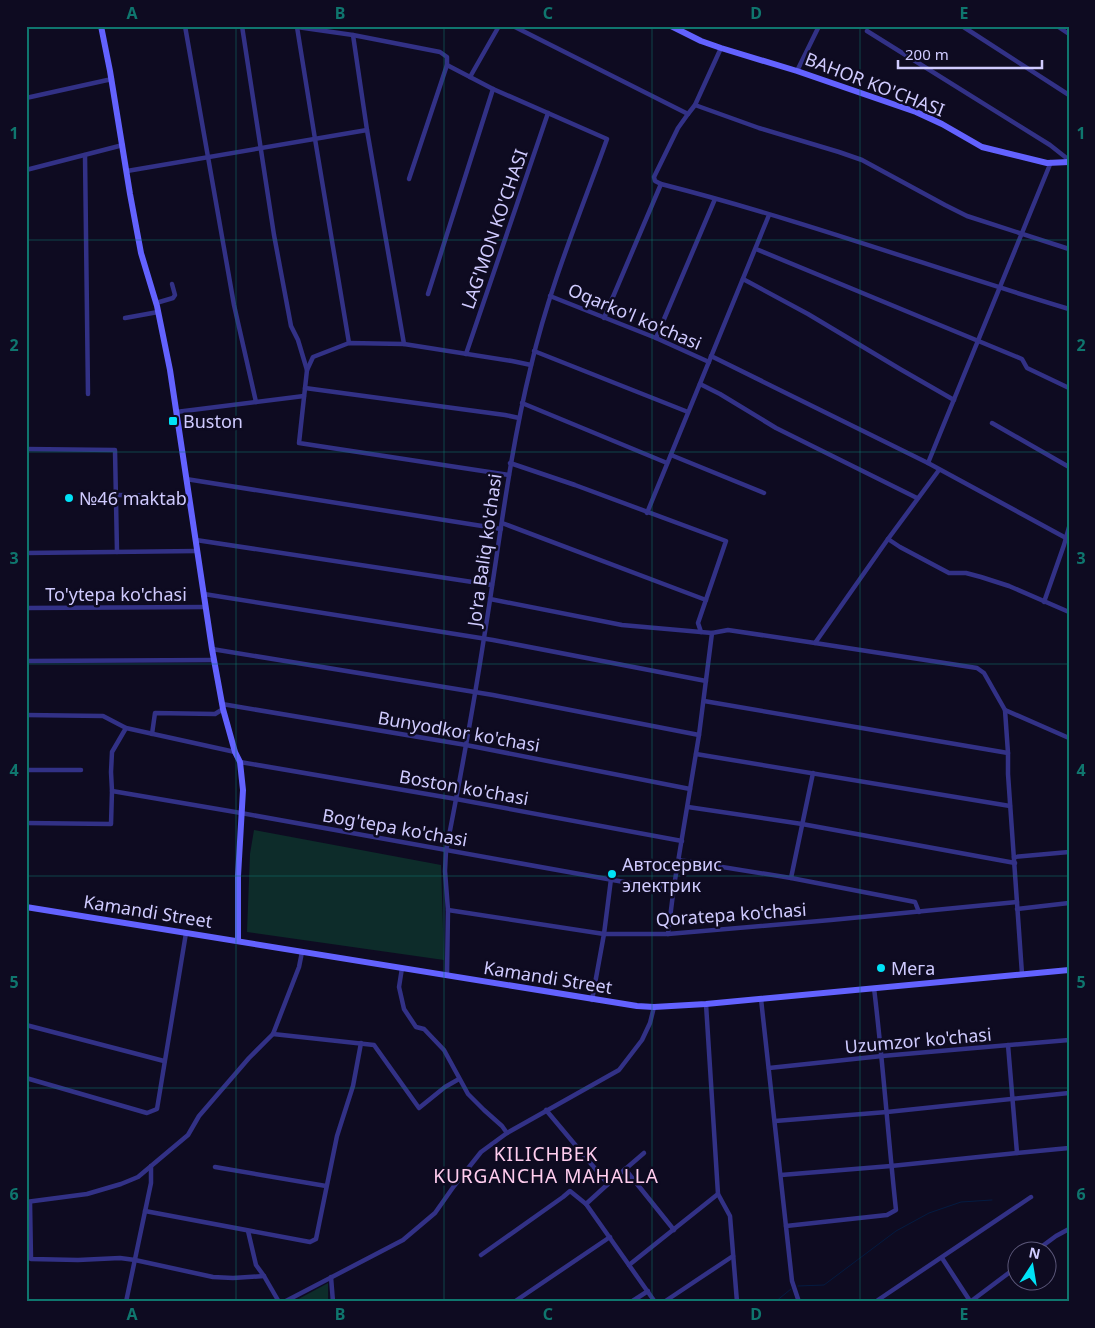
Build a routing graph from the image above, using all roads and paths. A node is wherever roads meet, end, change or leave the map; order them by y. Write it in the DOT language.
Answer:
graph roads {
  1 [pos="102,26"];
  2 [pos="186,26"];
  3 [pos="242,26"];
  4 [pos="290,26"];
  5 [pos="499,26"];
  6 [pos="513,26"];
  7 [pos="671,26"];
  8 [pos="819,26"];
  9 [pos="962,26"];
  10 [pos="1057,26"];
  11 [pos="297,27"];
  12 [pos="867,31"];
  13 [pos="1069,34"];
  14 [pos="354,35"];
  15 [pos="721,48"];
  16 [pos="447,65"];
  17 [pos="797,71"];
  18 [pos="470,77"];
  19 [pos="112,79"];
  20 [pos="493,89"];
  21 [pos="1069,95"];
  22 [pos="26,98"];
  23 [pos="695,106"];
  24 [pos="548,113"];
  25 [pos="688,114"];
  26 [pos="367,130"];
  27 [pos="315,139"];
  28 [pos="122,145"];
  29 [pos="261,148"];
  30 [pos="85,155"];
  31 [pos="208,157"];
  32 [pos="1069,161"];
  33 [pos="1051,162"];
  34 [pos="26,170"];
  35 [pos="127,171"];
  36 [pos="409,179"];
  37 [pos="661,184"];
  38 [pos="715,199"];
  39 [pos="769,215"];
  40 [pos="1022,233"];
  41 [pos="756,249"];
  42 [pos="1069,249"];
  43 [pos="743,279"];
  44 [pos="172,284"];
  45 [pos="999,288"];
  46 [pos="428,294"];
  47 [pos="550,296"];
  48 [pos="156,303"];
  49 [pos="1069,308"];
  50 [pos="158,312"];
  51 [pos="125,318"];
  52 [pos="604,318"];
  53 [pos="656,338"];
  54 [pos="978,341"];
  55 [pos="349,344"];
  56 [pos="404,344"];
  57 [pos="534,351"];
  58 [pos="466,354"];
  59 [pos="711,356"];
  60 [pos="709,362"];
  61 [pos="531,365"];
  62 [pos="307,370"];
  63 [pos="700,384"];
  64 [pos="305,388"];
  65 [pos="1069,388"];
  66 [pos="88,394"];
  67 [pos="304,396"];
  68 [pos="954,400"];
  69 [pos="256,402"];
  70 [pos="522,403"];
  71 [pos="176,412"];
  72 [pos="688,412"];
  73 [pos="519,418"];
  74 [pos="992,423"];
  75 [pos="26,449"];
  76 [pos="671,455"];
  77 [pos="510,463"];
  78 [pos="668,463"];
  79 [pos="928,463"];
  80 [pos="1069,467"];
  81 [pos="939,470"];
  82 [pos="509,475"];
  83 [pos="186,479"];
  84 [pos="764,493"];
  85 [pos="116,495"];
  86 [pos="189,496"];
  87 [pos="917,498"];
  88 [pos="647,512"];
  89 [pos="502,526"];
  90 [pos="1069,527"];
  91 [pos="888,538"];
  92 [pos="1066,538"];
  93 [pos="196,540"];
  94 [pos="197,551"];
  95 [pos="117,552"];
  96 [pos="26,553"];
  97 [pos="492,585"];
  98 [pos="204,594"];
  99 [pos="490,600"];
  100 [pos="706,600"];
  101 [pos="1044,602"];
  102 [pos="206,607"];
  103 [pos="26,608"];
  104 [pos="1069,612"];
  105 [pos="700,632"];
  106 [pos="712,633"];
  107 [pos="484,639"];
  108 [pos="815,643"];
  109 [pos="212,649"];
  110 [pos="214,660"];
  111 [pos="26,661"];
  112 [pos="706,681"];
  113 [pos="475,692"];
  114 [pos="704,701"];
  115 [pos="223,707"];
  116 [pos="1005,710"];
  117 [pos="26,715"];
  118 [pos="126,728"];
  119 [pos="152,734"];
  120 [pos="699,735"];
  121 [pos="1068,735"];
  122 [pos="466,746"];
  123 [pos="235,752"];
  124 [pos="1008,753"];
  125 [pos="696,754"];
  126 [pos="240,762"];
  127 [pos="26,770"];
  128 [pos="81,770"];
  129 [pos="813,773"];
  130 [pos="690,789"];
  131 [pos="112,791"];
  132 [pos="456,799"];
  133 [pos="1010,806"];
  134 [pos="688,807"];
  135 [pos="241,813"];
  136 [pos="26,823"];
  137 [pos="802,824"];
  138 [pos="682,841"];
  139 [pos="446,850"];
  140 [pos="1069,852"];
  141 [pos="1014,857"];
  142 [pos="679,860"];
  143 [pos="1015,863"];
  144 [pos="792,878"];
  145 [pos="611,879"];
  146 [pos="674,891"];
  147 [pos="1016,902"];
  148 [pos="1069,903"];
  149 [pos="26,907"];
  150 [pos="1017,909"];
  151 [pos="448,910"];
  152 [pos="919,912"];
  153 [pos="186,933"];
  154 [pos="604,934"];
  155 [pos="668,934"];
  156 [pos="238,941"];
  157 [pos="302,952"];
  158 [pos="402,968"];
  159 [pos="1069,970"];
  160 [pos="1022,974"];
  161 [pos="447,975"];
  162 [pos="874,988"];
  163 [pos="761,999"];
  164 [pos="592,1000"];
  165 [pos="706,1004"];
  166 [pos="654,1007"];
  167 [pos="26,1025"];
  168 [pos="273,1034"];
  169 [pos="1069,1040"];
  170 [pos="361,1043"];
  171 [pos="1008,1045"];
  172 [pos="882,1056"];
  173 [pos="164,1061"];
  174 [pos="769,1068"];
  175 [pos="26,1078"];
  176 [pos="459,1079"];
  177 [pos="1069,1094"];
  178 [pos="1012,1099"];
  179 [pos="546,1110"];
  180 [pos="887,1112"];
  181 [pos="776,1121"];
  182 [pos="507,1133"];
  183 [pos="1069,1148"];
  184 [pos="1017,1152"];
  185 [pos="644,1154"];
  186 [pos="151,1166"];
  187 [pos="891,1166"];
  188 [pos="214,1167"];
  189 [pos="625,1169"];
  190 [pos="781,1175"];
  191 [pos="608,1184"];
  192 [pos="326,1186"];
  193 [pos="718,1194"];
  194 [pos="1031,1198"];
  195 [pos="28,1202"];
  196 [pos="586,1204"];
  197 [pos="145,1211"];
  198 [pos="786,1226"];
  199 [pos="1069,1229"];
  200 [pos="674,1230"];
  201 [pos="248,1231"];
  202 [pos="610,1237"];
  203 [pos="1051,1240"];
  204 [pos="481,1255"];
  205 [pos="733,1256"];
  206 [pos="942,1258"];
  207 [pos="134,1260"];
  208 [pos="629,1265"];
  209 [pos="1008,1274"];
  210 [pos="264,1276"];
  211 [pos="331,1277"];
  212 [pos="648,1291"];
  213 [pos="878,1300"];
  214 [pos="126,1302"];
  215 [pos="279,1302"];
  216 [pos="284,1302"];
  217 [pos="333,1302"];
  218 [pos="514,1302"];
  219 [pos="631,1302"];
  220 [pos="655,1302"];
  221 [pos="664,1302"];
  222 [pos="738,1302"];
  223 [pos="799,1302"];
  224 [pos="970,1302"];
  1 -- 19 [label="street"];
  2 -- 31 [label="street"];
  3 -- 29 [label="street"];
  4 -- 11 [label="street"];
  5 -- 18 [label="street"];
  6 -- 25 [label="street"];
  7 -- 15 [label="street, BAHOR KO'CHASI"];
  8 -- 17 [label="street"];
  9 -- 21 [label="street"];
  10 -- 13 [label="street"];
  11 -- 14 [label="street"];
  11 -- 27 [label="street"];
  12 -- 32 [label="street"];
  14 -- 16 [label="street"];
  14 -- 26 [label="street"];
  15 -- 17 [label="street, BAHOR KO'CHASI"];
  15 -- 23 [label="street"];
  16 -- 18 [label="street"];
  16 -- 36 [label="street"];
  17 -- 33 [label="street, BAHOR KO'CHASI"];
  18 -- 20 [label="street"];
  19 -- 22 [label="street"];
  19 -- 28 [label="street"];
  20 -- 24 [label="street"];
  20 -- 46 [label="street"];
  23 -- 25 [label="street"];
  23 -- 40 [label="street"];
  24 -- 47 [label="street, Jo'ra Baliq ko'chasi"];
  24 -- 58 [label="street, LAG'MON KO'CHASI"];
  25 -- 37 [label="street"];
  26 -- 27 [label="street"];
  26 -- 56 [label="street"];
  27 -- 29 [label="street"];
  27 -- 55 [label="street"];
  28 -- 30 [label="street"];
  28 -- 35 [label="street"];
  29 -- 31 [label="street"];
  29 -- 62 [label="street"];
  30 -- 34 [label="street"];
  30 -- 66 [label="street"];
  31 -- 35 [label="street"];
  31 -- 69 [label="street"];
  32 -- 33 [label="street, BAHOR KO'CHASI"];
  33 -- 40 [label="street"];
  35 -- 48 [label="street"];
  37 -- 38 [label="street"];
  37 -- 52 [label="street"];
  38 -- 39 [label="street"];
  38 -- 53 [label="street"];
  39 -- 41 [label="street"];
  39 -- 45 [label="street"];
  40 -- 42 [label="street"];
  40 -- 45 [label="street"];
  41 -- 43 [label="street"];
  41 -- 54 [label="street"];
  43 -- 59 [label="street"];
  43 -- 68 [label="street"];
  44 -- 48 [label="street"];
  45 -- 49 [label="street"];
  45 -- 54 [label="street"];
  47 -- 52 [label="street, Oqarko'l ko'chasi"];
  47 -- 57 [label="street, Jo'ra Baliq ko'chasi"];
  48 -- 50 [label="street"];
  50 -- 51 [label="street"];
  50 -- 71 [label="street"];
  52 -- 53 [label="street, Oqarko'l ko'chasi"];
  53 -- 60 [label="street, Oqarko'l ko'chasi"];
  54 -- 65 [label="street"];
  54 -- 68 [label="street"];
  55 -- 56 [label="street"];
  55 -- 62 [label="street"];
  56 -- 58 [label="street"];
  57 -- 61 [label="street, Jo'ra Baliq ko'chasi"];
  57 -- 72 [label="street"];
  58 -- 61 [label="street"];
  59 -- 60 [label="street"];
  59 -- 79 [label="street"];
  60 -- 63 [label="street"];
  61 -- 70 [label="street, Jo'ra Baliq ko'chasi"];
  62 -- 64 [label="street"];
  63 -- 72 [label="street"];
  63 -- 87 [label="street"];
  64 -- 67 [label="street"];
  64 -- 73 [label="street"];
  67 -- 69 [label="street"];
  67 -- 82 [label="street"];
  68 -- 79 [label="street"];
  69 -- 71 [label="street"];
  70 -- 73 [label="street, Jo'ra Baliq ko'chasi"];
  70 -- 78 [label="street"];
  71 -- 83 [label="street"];
  72 -- 76 [label="street"];
  73 -- 77 [label="street, Jo'ra Baliq ko'chasi"];
  74 -- 80 [label="street"];
  75 -- 85 [label="street"];
  76 -- 78 [label="street"];
  76 -- 84 [label="street"];
  77 -- 82 [label="street, Jo'ra Baliq ko'chasi"];
  77 -- 88 [label="street"];
  78 -- 88 [label="street"];
  79 -- 81 [label="street"];
  81 -- 87 [label="street"];
  81 -- 92 [label="street"];
  82 -- 89 [label="street, Jo'ra Baliq ko'chasi"];
  83 -- 86 [label="street"];
  83 -- 89 [label="street"];
  85 -- 86 [label="street"];
  85 -- 95 [label="street"];
  86 -- 93 [label="street"];
  87 -- 91 [label="street"];
  88 -- 100 [label="street"];
  89 -- 97 [label="street, Jo'ra Baliq ko'chasi"];
  89 -- 100 [label="street"];
  90 -- 92 [label="street"];
  91 -- 101 [label="street"];
  91 -- 108 [label="street"];
  92 -- 101 [label="street"];
  93 -- 94 [label="street"];
  93 -- 97 [label="street"];
  94 -- 95 [label="street"];
  94 -- 98 [label="street"];
  95 -- 96 [label="street"];
  97 -- 99 [label="street, Jo'ra Baliq ko'chasi"];
  98 -- 102 [label="street"];
  98 -- 107 [label="street"];
  99 -- 105 [label="street"];
  99 -- 107 [label="street, Jo'ra Baliq ko'chasi"];
  100 -- 105 [label="street"];
  101 -- 104 [label="street"];
  102 -- 103 [label="street, To'ytepa ko'chasi"];
  102 -- 109 [label="street"];
  105 -- 106 [label="street"];
  106 -- 108 [label="street"];
  106 -- 112 [label="street"];
  107 -- 112 [label="street"];
  107 -- 113 [label="street, Jo'ra Baliq ko'chasi"];
  108 -- 116 [label="street"];
  109 -- 110 [label="street"];
  109 -- 113 [label="street"];
  110 -- 111 [label="street"];
  110 -- 115 [label="street"];
  112 -- 114 [label="street"];
  113 -- 120 [label="street"];
  113 -- 122 [label="street, Jo'ra Baliq ko'chasi"];
  114 -- 120 [label="street"];
  114 -- 124 [label="street"];
  115 -- 119 [label="street"];
  115 -- 122 [label="street, Bunyodkor ko'chasi"];
  115 -- 123 [label="street"];
  116 -- 121 [label="street"];
  116 -- 124 [label="street"];
  117 -- 118 [label="street"];
  118 -- 119 [label="street"];
  118 -- 131 [label="street"];
  119 -- 123 [label="street"];
  120 -- 125 [label="street"];
  122 -- 130 [label="street, Bunyodkor ko'chasi"];
  122 -- 132 [label="street, Jo'ra Baliq ko'chasi"];
  123 -- 126 [label="street"];
  124 -- 133 [label="street"];
  125 -- 129 [label="street"];
  125 -- 130 [label="street"];
  126 -- 132 [label="street, Boston ko'chasi"];
  126 -- 135 [label="street"];
  127 -- 128 [label="street"];
  129 -- 133 [label="street"];
  129 -- 137 [label="street"];
  130 -- 134 [label="street"];
  131 -- 135 [label="street, Bog'tepa ko'chasi"];
  131 -- 136 [label="street"];
  132 -- 138 [label="street, Boston ko'chasi"];
  132 -- 139 [label="street, Jo'ra Baliq ko'chasi"];
  133 -- 141 [label="street"];
  134 -- 137 [label="street"];
  134 -- 138 [label="street"];
  135 -- 139 [label="street, Bog'tepa ko'chasi"];
  135 -- 156 [label="street"];
  137 -- 143 [label="street"];
  137 -- 144 [label="street"];
  138 -- 142 [label="street"];
  139 -- 145 [label="street, Bog'tepa ko'chasi"];
  139 -- 151 [label="street, Jo'ra Baliq ko'chasi"];
  140 -- 141 [label="street"];
  141 -- 143 [label="street"];
  142 -- 144 [label="street"];
  142 -- 146 [label="street"];
  143 -- 147 [label="street"];
  144 -- 152 [label="street"];
  145 -- 146 [label="street, Bog'tepa ko'chasi"];
  145 -- 154 [label="street"];
  146 -- 155 [label="street"];
  147 -- 150 [label="street"];
  147 -- 152 [label="street, Qoratepa ko'chasi"];
  148 -- 150 [label="street"];
  149 -- 153 [label="street, Kamandi Street"];
  150 -- 160 [label="street"];
  151 -- 154 [label="street, Qoratepa ko'chasi"];
  151 -- 161 [label="street, Jo'ra Baliq ko'chasi"];
  152 -- 155 [label="street, Qoratepa ko'chasi"];
  153 -- 156 [label="street, Kamandi Street"];
  153 -- 173 [label="street"];
  154 -- 155 [label="street, Qoratepa ko'chasi"];
  154 -- 164 [label="street"];
  156 -- 157 [label="street, Kamandi Street"];
  157 -- 158 [label="street, Kamandi Street"];
  157 -- 168 [label="street"];
  158 -- 161 [label="street, Kamandi Street"];
  158 -- 176 [label="street"];
  159 -- 160 [label="street, Kamandi Street"];
  160 -- 162 [label="street, Kamandi Street"];
  161 -- 164 [label="street, Kamandi Street"];
  162 -- 163 [label="street, Kamandi Street"];
  162 -- 172 [label="street"];
  163 -- 165 [label="street, Kamandi Street"];
  163 -- 174 [label="street"];
  164 -- 166 [label="street, Kamandi Street"];
  165 -- 166 [label="street, Kamandi Street"];
  165 -- 193 [label="street"];
  166 -- 179 [label="street"];
  167 -- 173 [label="street"];
  168 -- 170 [label="street"];
  168 -- 186 [label="street"];
  169 -- 171 [label="street, Uzumzor ko'chasi"];
  170 -- 176 [label="street"];
  170 -- 192 [label="street"];
  171 -- 172 [label="street, Uzumzor ko'chasi"];
  171 -- 178 [label="street"];
  172 -- 174 [label="street, Uzumzor ko'chasi"];
  172 -- 180 [label="street"];
  173 -- 175 [label="street"];
  174 -- 181 [label="street"];
  176 -- 182 [label="street"];
  177 -- 178 [label="street"];
  178 -- 180 [label="street"];
  178 -- 184 [label="street"];
  179 -- 182 [label="street"];
  179 -- 191 [label="street"];
  180 -- 181 [label="street"];
  180 -- 187 [label="street"];
  181 -- 190 [label="street"];
  182 -- 211 [label="street"];
  183 -- 184 [label="street"];
  184 -- 187 [label="street"];
  185 -- 189 [label="street"];
  186 -- 195 [label="street"];
  186 -- 197 [label="street"];
  187 -- 190 [label="street"];
  187 -- 198 [label="street"];
  188 -- 192 [label="street"];
  189 -- 191 [label="street"];
  189 -- 200 [label="street"];
  190 -- 198 [label="street"];
  191 -- 196 [label="street"];
  192 -- 201 [label="street"];
  193 -- 200 [label="street"];
  193 -- 205 [label="street"];
  194 -- 206 [label="street"];
  195 -- 207 [label="street"];
  196 -- 202 [label="street"];
  196 -- 204 [label="street"];
  197 -- 201 [label="street"];
  197 -- 207 [label="street"];
  198 -- 223 [label="street"];
  199 -- 203 [label="street"];
  200 -- 208 [label="street"];
  201 -- 210 [label="street"];
  202 -- 208 [label="street"];
  202 -- 218 [label="street"];
  205 -- 221 [label="street"];
  205 -- 222 [label="street"];
  206 -- 213 [label="street"];
  206 -- 224 [label="street"];
  207 -- 210 [label="street"];
  207 -- 214 [label="street"];
  208 -- 212 [label="street"];
  209 -- 224 [label="street"];
  210 -- 215 [label="street"];
  211 -- 216 [label="street"];
  211 -- 217 [label="street"];
  212 -- 219 [label="street"];
  212 -- 220 [label="street"];
}
